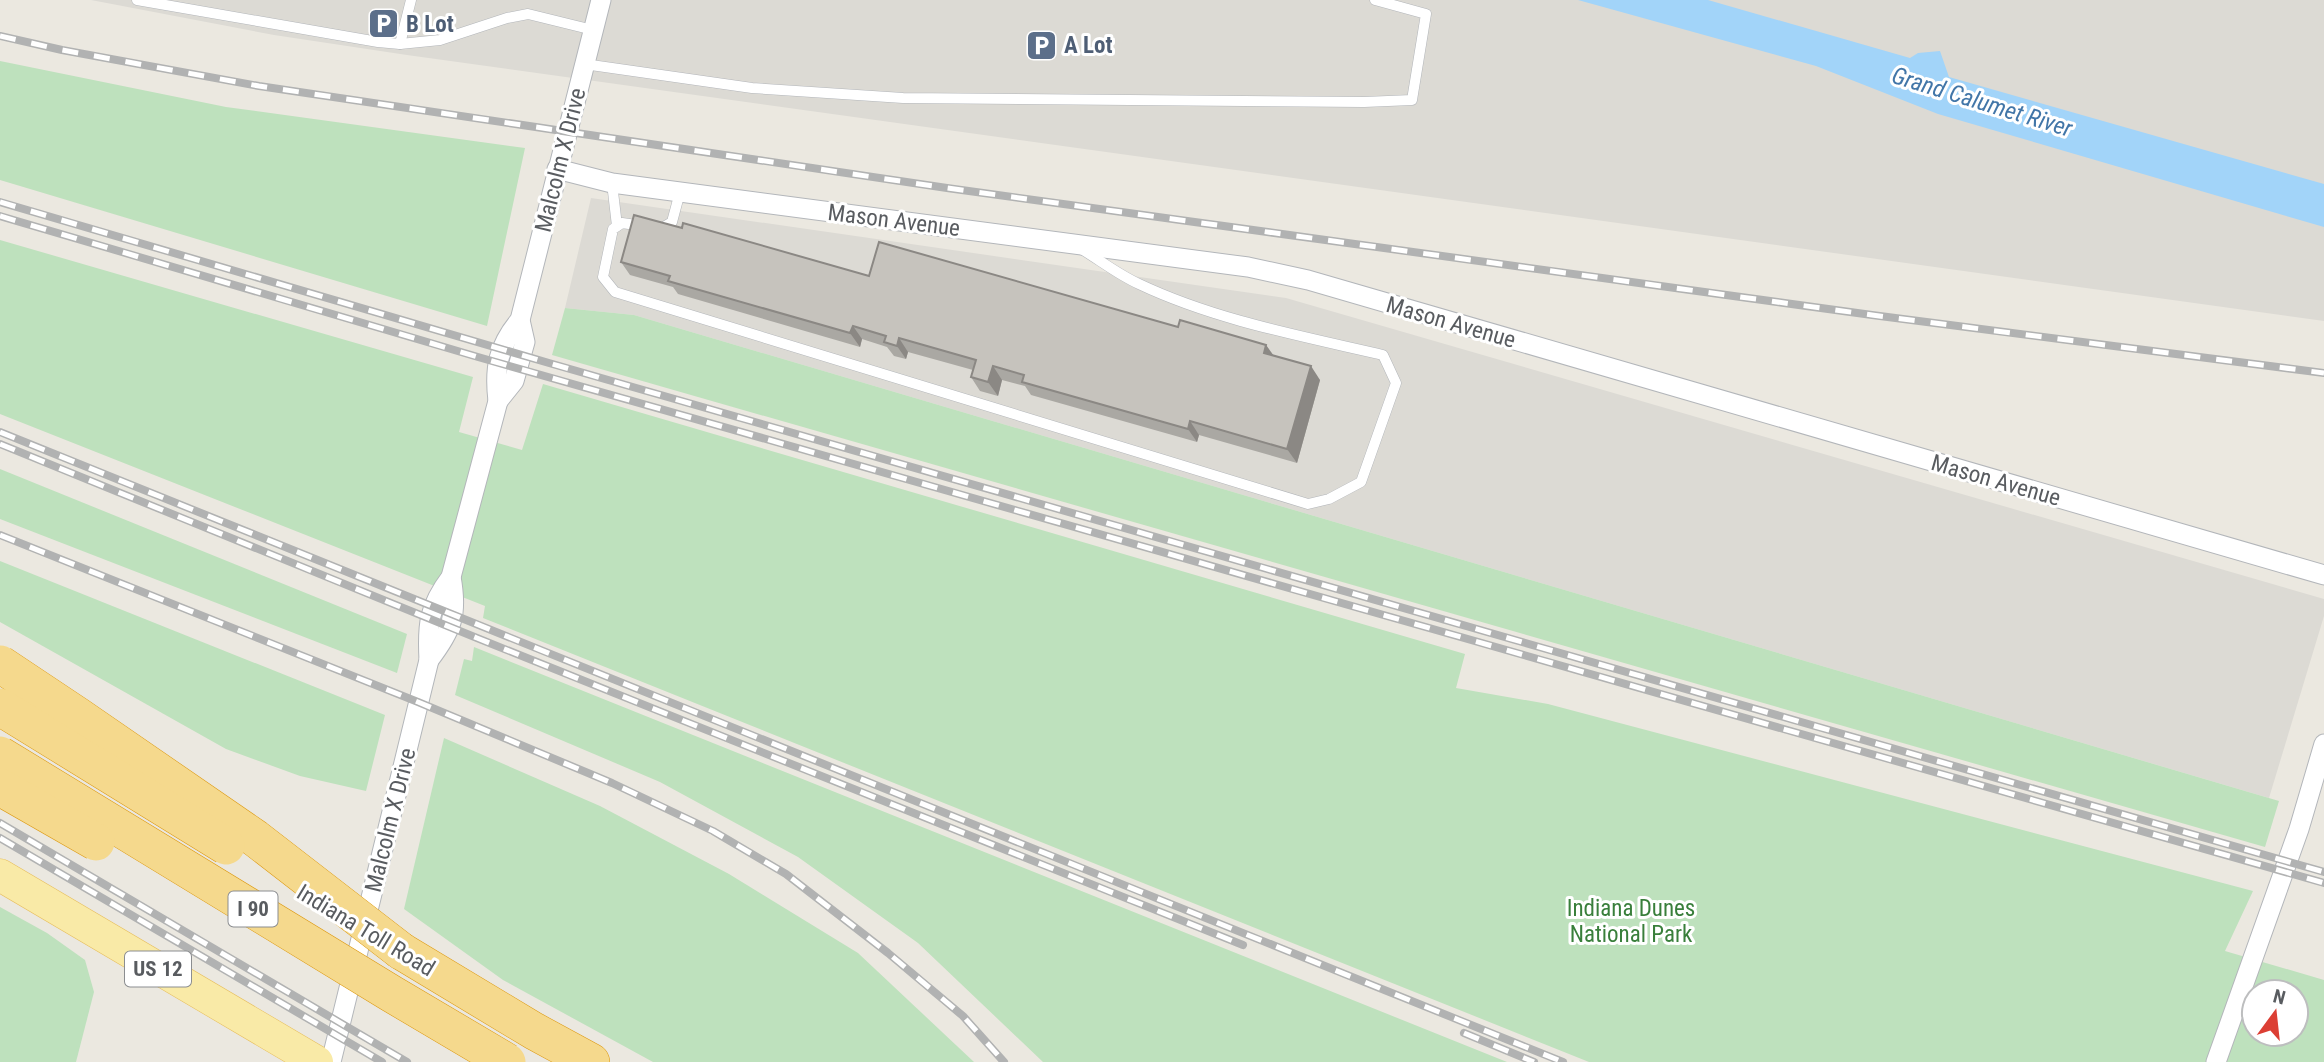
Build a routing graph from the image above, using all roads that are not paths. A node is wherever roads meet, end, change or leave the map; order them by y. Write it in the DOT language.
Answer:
graph roads {
  1 [pos="137,0"];
  2 [pos="411,0"];
  3 [pos="601,0"];
  4 [pos="1375,0"];
  5 [pos="593,30"];
  6 [pos="400,44"];
  7 [pos="584,64"];
  8 [pos="557,169"];
  9 [pos="612,183"];
  10 [pos="680,192"];
  11 [pos="617,226"];
  12 [pos="1074,244"];
  13 [pos="2324,575"];
  14 [pos="0,664"];
  15 [pos="0,707"];
  16 [pos="2324,744"];
  17 [pos="0,755"];
  18 [pos="0,787"];
  19 [pos="0,875"];
  20 [pos="401,951"];
  21 [pos="392,994"];
  22 [pos="317,1062"];
  23 [pos="331,1062"];
  24 [pos="507,1062"];
  25 [pos="591,1062"];
  26 [pos="2216,1062"];
  1 -- 6 [label="lane"];
  2 -- 6 [label="lane"];
  3 -- 5 [label="street, Malcolm X Drive"];
  4 -- 7 [label="lane"];
  5 -- 6 [label="lane"];
  5 -- 7 [label="street, Malcolm X Drive"];
  7 -- 8 [label="street, Malcolm X Drive"];
  8 -- 9 [label="street, Mason Avenue"];
  8 -- 23 [label="street, Malcolm X Drive"];
  9 -- 10 [label="street, Mason Avenue"];
  9 -- 11 [label="lane"];
  10 -- 11 [label="lane"];
  10 -- 12 [label="street, Mason Avenue"];
  11 -- 12 [label="lane"];
  12 -- 13 [label="street, Mason Avenue"];
  14 -- 20 [label="highway, bridge"];
  15 -- 20 [label="highway, Indiana Toll Road / I 90, bridge"];
  16 -- 26 [label="street"];
  17 -- 21 [label="highway, Indiana Toll Road / I 90, bridge"];
  18 -- 21 [label="highway, bridge"];
  19 -- 22 [label="main road, US 12"];
  20 -- 25 [label="highway, Indiana Toll Road / I 90"];
  21 -- 24 [label="highway, Indiana Toll Road / I 90, bridge"];
}
